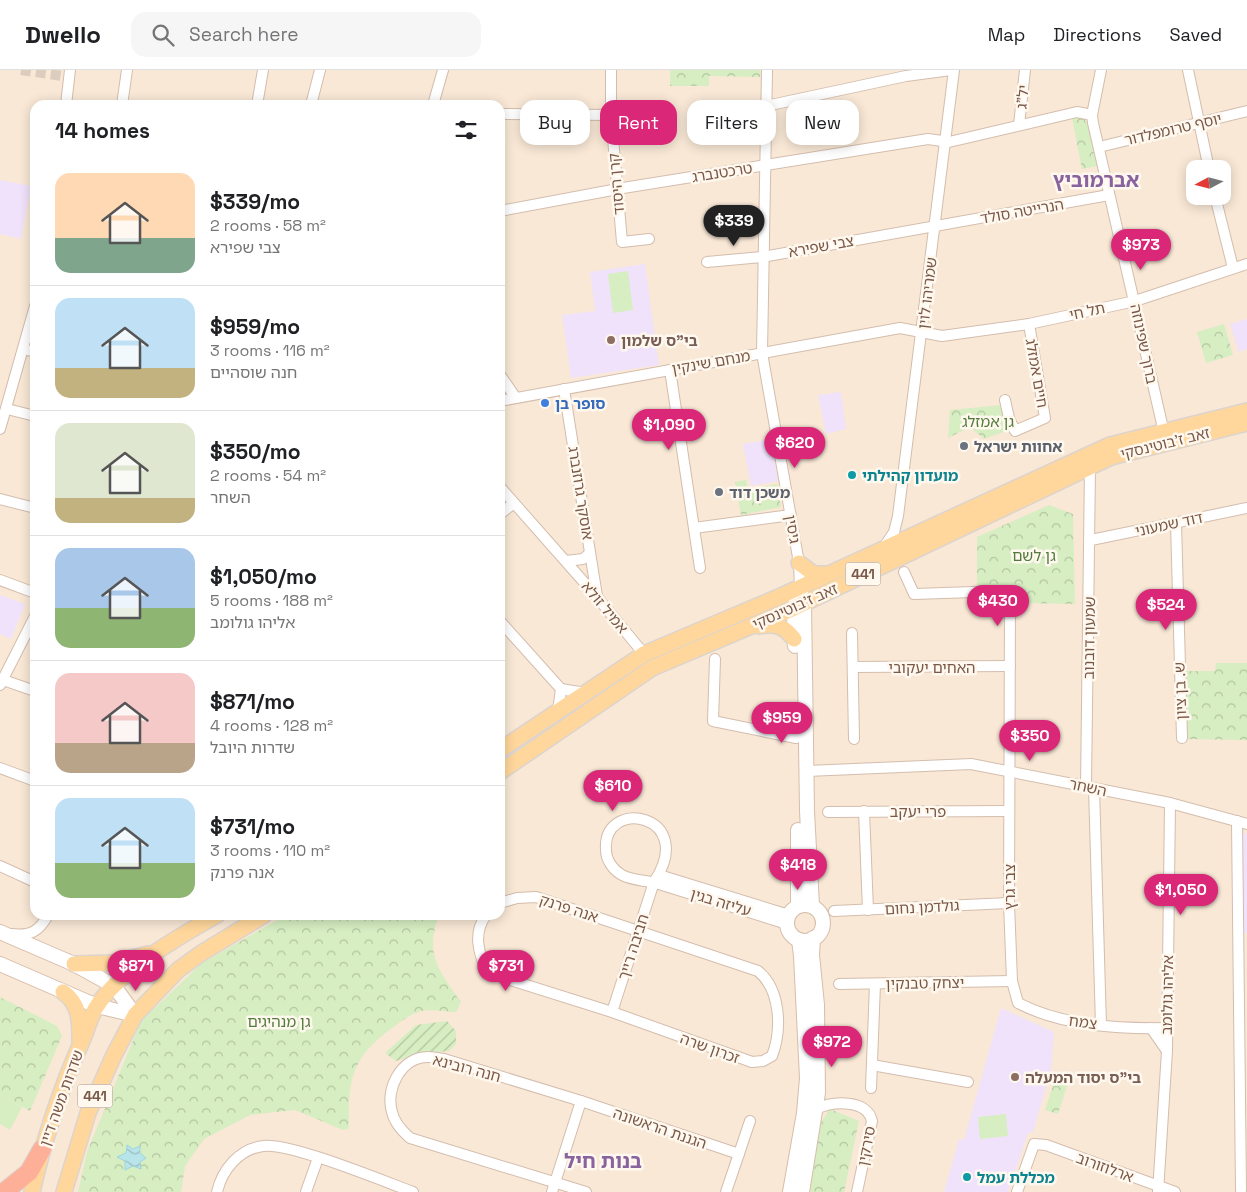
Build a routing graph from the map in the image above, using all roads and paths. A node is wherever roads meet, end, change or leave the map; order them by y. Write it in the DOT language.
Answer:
graph roads {
  1 [pos="70,70"];
  2 [pos="127,70"];
  3 [pos="264,70"];
  4 [pos="320,70"];
  5 [pos="442,70"];
  6 [pos="611,70"];
  7 [pos="767,70"];
  8 [pos="952,70"];
  9 [pos="1025,70"];
  10 [pos="1101,70"];
  11 [pos="1188,70"];
  12 [pos="906,73"];
  13 [pos="67,100"];
  14 [pos="123,100"];
  15 [pos="258,100"];
  16 [pos="312,100"];
  17 [pos="434,100"];
  18 [pos="611,100"];
  19 [pos="766,100"];
  20 [pos="776,104"];
  21 [pos="1247,111"];
  22 [pos="505,114"];
  23 [pos="600,115"];
  24 [pos="1092,115"];
  25 [pos="1198,124"];
  26 [pos="1020,125"];
  27 [pos="946,141"];
  28 [pos="613,145"];
  29 [pos="765,145"];
  30 [pos="1099,148"];
  31 [pos="1207,160"];
  32 [pos="765,165"];
  33 [pos="616,190"];
  34 [pos="1109,196"];
  35 [pos="1217,205"];
  36 [pos="505,211"];
  37 [pos="935,226"];
  38 [pos="649,239"];
  39 [pos="762,257"];
  40 [pos="707,262"];
  41 [pos="1247,264"];
  42 [pos="1233,268"];
  43 [pos="1135,301"];
  44 [pos="1029,324"];
  45 [pos="30,326"];
  46 [pos="922,332"];
  47 [pos="24,349"];
  48 [pos="30,351"];
  49 [pos="762,353"];
  50 [pos="670,370"];
  51 [pos="505,382"];
  52 [pos="564,389"];
  53 [pos="516,398"];
  54 [pos="505,400"];
  55 [pos="1005,400"];
  56 [pos="7,409"];
  57 [pos="1247,411"];
  58 [pos="30,415"];
  59 [pos="1247,423"];
  60 [pos="0,428"];
  61 [pos="1165,437"];
  62 [pos="1090,466"];
  63 [pos="1067,477"];
  64 [pos="1089,490"];
  65 [pos="505,493"];
  66 [pos="0,499"];
  67 [pos="514,503"];
  68 [pos="30,507"];
  69 [pos="1247,508"];
  70 [pos="505,510"];
  71 [pos="791,515"];
  72 [pos="898,516"];
  73 [pos="1176,524"];
  74 [pos="694,528"];
  75 [pos="904,538"];
  76 [pos="1091,540"];
  77 [pos="884,547"];
  78 [pos="920,547"];
  79 [pos="590,553"];
  80 [pos="566,561"];
  81 [pos="799,563"];
  82 [pos="700,568"];
  83 [pos="904,572"];
  84 [pos="829,574"];
  85 [pos="0,580"];
  86 [pos="800,587"];
  87 [pos="30,591"];
  88 [pos="597,597"];
  89 [pos="799,605"];
  90 [pos="30,626"];
  91 [pos="505,627"];
  92 [pos="745,628"];
  93 [pos="852,633"];
  94 [pos="794,639"];
  95 [pos="644,654"];
  96 [pos="715,659"];
  97 [pos="1010,666"];
  98 [pos="853,667"];
  99 [pos="1,681"];
  100 [pos="561,689"];
  101 [pos="30,690"];
  102 [pos="585,693"];
  103 [pos="558,711"];
  104 [pos="796,738"];
  105 [pos="1182,738"];
  106 [pos="854,739"];
  107 [pos="505,747"];
  108 [pos="0,768"];
  109 [pos="505,769"];
  110 [pos="1009,770"];
  111 [pos="806,772"];
  112 [pos="30,779"];
  113 [pos="1090,787"];
  114 [pos="1170,803"];
  115 [pos="864,811"];
  116 [pos="1009,811"];
  117 [pos="828,812"];
  118 [pos="1242,822"];
  119 [pos="0,866"];
  120 [pos="656,878"];
  121 [pos="30,880"];
  122 [pos="505,902"];
  123 [pos="1009,903"];
  124 [pos="868,910"];
  125 [pos="834,911"];
  126 [pos="796,913"];
  127 [pos="46,920"];
  128 [pos="209,920"];
  129 [pos="256,920"];
  130 [pos="484,920"];
  131 [pos="638,931"];
  132 [pos="2,933"];
  133 [pos="1242,937"];
  134 [pos="813,938"];
  135 [pos="799,940"];
  136 [pos="158,950"];
  137 [pos="0,964"];
  138 [pos="74,964"];
  139 [pos="1012,981"];
  140 [pos="838,984"];
  141 [pos="875,984"];
  142 [pos="887,984"];
  143 [pos="114,986"];
  144 [pos="62,992"];
  145 [pos="874,998"];
  146 [pos="1018,1003"];
  147 [pos="97,1006"];
  148 [pos="612,1012"];
  149 [pos="135,1015"];
  150 [pos="1101,1025"];
  151 [pos="1243,1027"];
  152 [pos="1150,1028"];
  153 [pos="1167,1028"];
  154 [pos="80,1044"];
  155 [pos="1167,1051"];
  156 [pos="872,1065"];
  157 [pos="968,1082"];
  158 [pos="871,1088"];
  159 [pos="818,1093"];
  160 [pos="581,1101"];
  161 [pos="830,1103"];
  162 [pos="816,1109"];
  163 [pos="750,1121"];
  164 [pos="1244,1124"];
  165 [pos="42,1149"];
  166 [pos="739,1154"];
  167 [pos="318,1158"];
  168 [pos="553,1187"];
  169 [pos="1159,1189"];
  170 [pos="400,1190"];
  171 [pos="1241,1190"];
  172 [pos="4,1192"];
  173 [pos="32,1192"];
  174 [pos="64,1192"];
  175 [pos="217,1192"];
  176 [pos="306,1192"];
  177 [pos="413,1192"];
  178 [pos="586,1192"];
  179 [pos="726,1192"];
  180 [pos="790,1192"];
  181 [pos="802,1192"];
  182 [pos="857,1192"];
  183 [pos="1017,1192"];
  184 [pos="1175,1192"];
  1 -- 13 [label="street"];
  2 -- 14 [label="street"];
  3 -- 15 [label="street"];
  4 -- 16 [label="street"];
  5 -- 17 [label="street"];
  6 -- 18 [label="street, קרן היסוד"];
  7 -- 19 [label="street, גיסין"];
  8 -- 12 [label="street"];
  8 -- 27 [label="street, שמריהו לוין"];
  9 -- 26 [label="street, יל\"ג"];
  10 -- 24 [label="street, ברוך שפינוזה"];
  11 -- 25 [label="street"];
  12 -- 20 [label="street"];
  21 -- 25 [label="street, יוסף טרומפלדור"];
  22 -- 23 [label="street"];
  24 -- 26 [label="street, טרכטנברג"];
  24 -- 30 [label="street, ברוך שפינוזה"];
  25 -- 30 [label="street, יוסף טרומפלדור"];
  25 -- 31 [label="street"];
  26 -- 27 [label="street, טרכטנברג"];
  27 -- 32 [label="street, טרכטנברג"];
  27 -- 37 [label="street, שמריהו לוין"];
  28 -- 33 [label="street, קרן היסוד"];
  29 -- 32 [label="street, גיסין"];
  30 -- 34 [label="street, ברוך שפינוזה"];
  32 -- 33 [label="street, טרכטנברג"];
  32 -- 39 [label="street, גיסין"];
  33 -- 36 [label="street, טרכטנברג"];
  33 -- 38 [label="street, קרן היסוד"];
  34 -- 37 [label="street, הנרייטה סולד"];
  34 -- 43 [label="street, ברוך שפינוזה"];
  35 -- 42 [label="street"];
  37 -- 39 [label="street, צבי שפירא"];
  37 -- 46 [label="street, שמריהו לוין"];
  39 -- 40 [label="street, צבי שפירא"];
  39 -- 49 [label="street, גיסין"];
  41 -- 42 [label="street, תל חי"];
  42 -- 43 [label="street, תל חי"];
  43 -- 44 [label="street, תל חי"];
  43 -- 61 [label="street, ברוך שפינוזה"];
  44 -- 46 [label="street, תל חי"];
  44 -- 55 [label="street, חיים אמזלג"];
  45 -- 47 [label="street"];
  46 -- 49 [label="street, מנחם שינקין"];
  46 -- 72 [label="street, שמריהו לוין"];
  47 -- 48 [label="street"];
  47 -- 56 [label="street"];
  49 -- 50 [label="street, מנחם שינקין"];
  49 -- 71 [label="street, גיסין"];
  50 -- 52 [label="street, מנחם שינקין"];
  50 -- 74 [label="street"];
  51 -- 53 [label="street"];
  52 -- 53 [label="street, מנחם שינקין"];
  52 -- 79 [label="street, אוסקר גרוזנברג"];
  53 -- 54 [label="street, מנחם שינקין"];
  56 -- 58 [label="street"];
  56 -- 60 [label="street"];
  57 -- 61 [label="main road, זאב ז'בוטינסקי / 441"];
  59 -- 61 [label="main road, זאב ז'בוטינסקי / 441"];
  61 -- 62 [label="main road, זאב ז'בוטינסקי / 441"];
  61 -- 75 [label="main road, זאב ז'בוטינסקי / 441"];
  62 -- 63 [label="main road, זאב ז'בוטינסקי / 441"];
  62 -- 64 [label="street, שמעון דובנוב"];
  63 -- 64 [label="street"];
  63 -- 78 [label="main road, זאב ז'בוטינסקי / 441"];
  64 -- 76 [label="street, שמעון דובנוב"];
  65 -- 67 [label="street, אמיל זולא"];
  66 -- 68 [label="street"];
  67 -- 70 [label="street"];
  67 -- 80 [label="street, אמיל זולא"];
  69 -- 73 [label="street, דוד שמעוני"];
  71 -- 74 [label="street"];
  71 -- 81 [label="street, גיסין"];
  72 -- 75 [label="street, שמריהו לוין"];
  72 -- 77 [label="street, שמריהו לוין"];
  73 -- 76 [label="street, דוד שמעוני"];
  73 -- 105 [label="street, ש. בן ציון"];
  74 -- 82 [label="street"];
  75 -- 77 [label="main road, זאב ז'בוטינסקי / 441"];
  75 -- 78 [label="street"];
  76 -- 113 [label="street, שמעון דובנוב"];
  77 -- 84 [label="main road, זאב ז'בוטינסקי / 441"];
  78 -- 89 [label="main road, זאב ז'בוטינסקי / 441"];
  79 -- 80 [label="street, אמיל זולא"];
  79 -- 88 [label="street, אוסקר גרוזנברג"];
  80 -- 88 [label="street, אמיל זולא"];
  81 -- 84 [label="main road"];
  81 -- 86 [label="street, גיסין"];
  83 -- 97 [label="street, צבי גרץ"];
  84 -- 86 [label="main road, זאב ז'בוטינסקי / 441"];
  85 -- 87 [label="street"];
  86 -- 89 [label="street"];
  86 -- 95 [label="main road, זאב ז'בוטינסקי / 441"];
  88 -- 95 [label="street, אמיל זולא"];
  89 -- 92 [label="main road, זאב ז'בוטינסקי / 441"];
  89 -- 94 [label="street"];
  89 -- 111 [label="street"];
  90 -- 99 [label="street"];
  91 -- 100 [label="street"];
  92 -- 94 [label="main road"];
  92 -- 109 [label="main road, זאב ז'בוטינסקי / 441"];
  93 -- 98 [label="street"];
  94 -- 104 [label="street"];
  95 -- 102 [label="main road, זאב ז'בוטינסקי / 441"];
  96 -- 104 [label="street"];
  97 -- 98 [label="street, האחים יעקובי"];
  97 -- 110 [label="street, צבי גרץ"];
  98 -- 106 [label="street"];
  99 -- 101 [label="street"];
  100 -- 102 [label="street"];
  100 -- 103 [label="street"];
  102 -- 103 [label="main road, זאב ז'בוטינסקי / 441"];
  103 -- 107 [label="main road, זאב ז'בוטינסקי / 441"];
  104 -- 126 [label="street"];
  108 -- 112 [label="street"];
  110 -- 111 [label="street, השחר"];
  110 -- 113 [label="street, השחר"];
  110 -- 116 [label="street, צבי גרץ"];
  111 -- 126 [label="street"];
  113 -- 114 [label="street, השחר"];
  113 -- 150 [label="street, שמעון דובנוב"];
  114 -- 118 [label="street, השחר"];
  114 -- 153 [label="street, אליהו גולומב"];
  115 -- 116 [label="street, פרי יעקב"];
  115 -- 117 [label="street, פרי יעקב"];
  115 -- 124 [label="street"];
  116 -- 123 [label="street, צבי גרץ"];
  118 -- 133 [label="street"];
  119 -- 121 [label="street"];
  120 -- 120 [label="street, עליזה בגין"];
  120 -- 126 [label="street, עליזה בגין"];
  120 -- 131 [label="street, חביבה רייך"];
  122 -- 131 [label="street, אנה פרנק"];
  123 -- 124 [label="street, גולדמן נחום"];
  123 -- 139 [label="street, צבי גרץ"];
  124 -- 125 [label="street, גולדמן נחום"];
  126 -- 134 [label="street"];
  126 -- 135 [label="street"];
  127 -- 132 [label="street"];
  128 -- 136 [label="main road, 441"];
  129 -- 149 [label="main road, 441"];
  130 -- 148 [label="street"];
  131 -- 148 [label="street, חביבה רייך"];
  131 -- 148 [label="street, זכרון שרה"];
  132 -- 138 [label="street"];
  133 -- 151 [label="street"];
  134 -- 135 [label="street"];
  134 -- 159 [label="street"];
  135 -- 180 [label="street"];
  136 -- 138 [label="main road"];
  136 -- 143 [label="main road, 441"];
  137 -- 144 [label="street"];
  138 -- 143 [label="street"];
  139 -- 142 [label="street, יצחק טבנקין"];
  139 -- 146 [label="street, צבי גרץ"];
  140 -- 141 [label="street, יצחק טבנקין"];
  141 -- 142 [label="street, יצחק טבנקין"];
  141 -- 145 [label="street"];
  142 -- 145 [label="street"];
  143 -- 147 [label="main road, 441"];
  143 -- 149 [label="street"];
  144 -- 147 [label="street"];
  144 -- 154 [label="main road"];
  145 -- 156 [label="street"];
  146 -- 150 [label="street, צמח"];
  147 -- 149 [label="street"];
  147 -- 154 [label="main road, שדרות משה דיין / 441"];
  149 -- 174 [label="main road, שדרות משה דיין / 441"];
  150 -- 152 [label="street, צמח"];
  151 -- 164 [label="street"];
  152 -- 153 [label="street, צמח"];
  152 -- 155 [label="street"];
  153 -- 155 [label="street, אליהו גולומב"];
  154 -- 165 [label="main road, שדרות משה דיין / 441"];
  155 -- 169 [label="street, אליהו גולומב"];
  156 -- 157 [label="street"];
  156 -- 158 [label="street"];
  159 -- 161 [label="street"];
  159 -- 162 [label="street"];
  160 -- 166 [label="street, הגננת הראשונה"];
  160 -- 168 [label="street"];
  160 -- 168 [label="street, חנה רובינא"];
  161 -- 162 [label="street, סירקין"];
  161 -- 182 [label="street, סירקין"];
  162 -- 181 [label="street"];
  163 -- 166 [label="street"];
  164 -- 171 [label="street"];
  165 -- 172 [label="highway"];
  165 -- 173 [label="main road, שדרות משה דיין / 441"];
  166 -- 179 [label="street"];
  167 -- 170 [label="street"];
  167 -- 175 [label="street"];
  167 -- 176 [label="street"];
  168 -- 178 [label="street, חנה רובינא"];
  169 -- 183 [label="street, ארלוזורוב"];
  169 -- 184 [label="street, ארלוזורוב"];
  170 -- 177 [label="street"];
}
